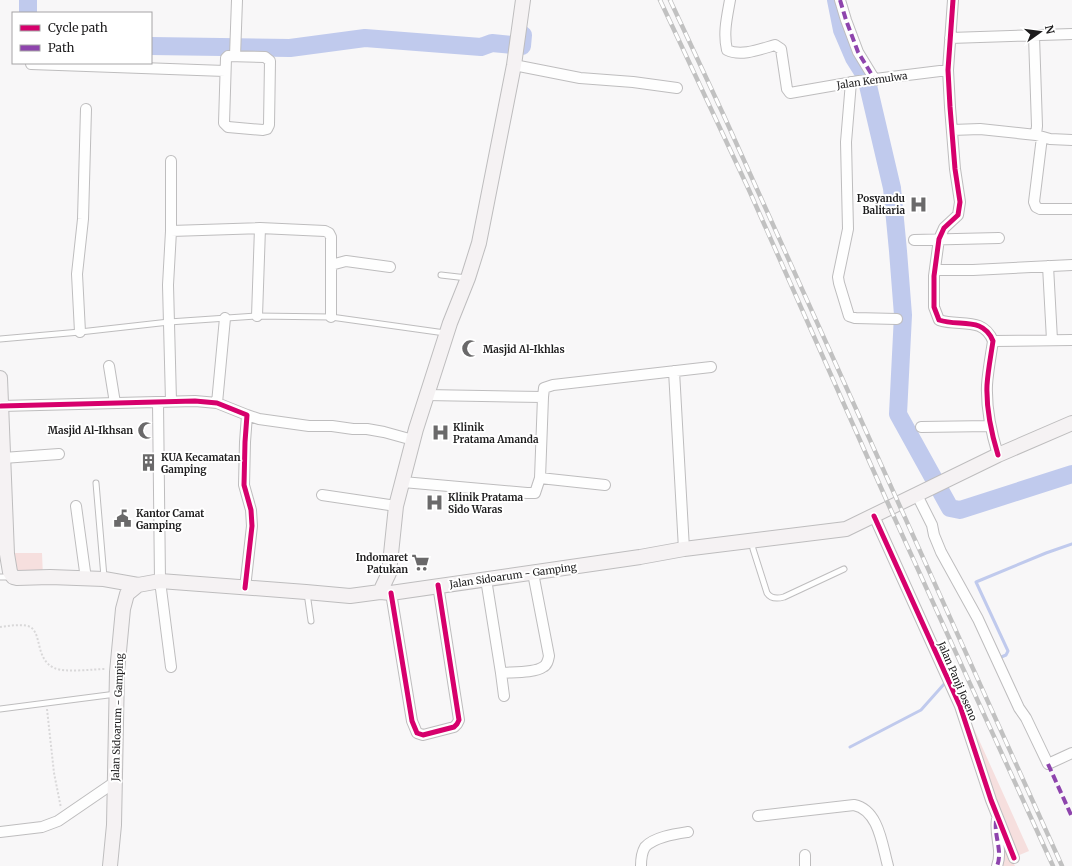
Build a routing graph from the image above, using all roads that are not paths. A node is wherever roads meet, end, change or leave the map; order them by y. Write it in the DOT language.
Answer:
graph roads {
  1 [pos="237,0"];
  2 [pos="523,0"];
  3 [pos="730,0"];
  4 [pos="840,0"];
  5 [pos="952,0"];
  6 [pos="1072,34"];
  7 [pos="1034,36"];
  8 [pos="950,38"];
  9 [pos="235,51"];
  10 [pos="31,64"];
  11 [pos="514,65"];
  12 [pos="948,70"];
  13 [pos="224,71"];
  14 [pos="875,80"];
  15 [pos="855,81"];
  16 [pos="677,88"];
  17 [pos="86,109"];
  18 [pos="952,130"];
  19 [pos="1039,136"];
  20 [pos="1072,140"];
  21 [pos="171,161"];
  22 [pos="1072,210"];
  23 [pos="260,228"];
  24 [pos="171,231"];
  25 [pos="999,238"];
  26 [pos="939,239"];
  27 [pos="914,240"];
  28 [pos="331,265"];
  29 [pos="1072,265"];
  30 [pos="1048,266"];
  31 [pos="390,267"];
  32 [pos="936,270"];
  33 [pos="441,275"];
  34 [pos="468,278"];
  35 [pos="257,316"];
  36 [pos="331,317"];
  37 [pos="225,318"];
  38 [pos="897,319"];
  39 [pos="170,322"];
  40 [pos="80,332"];
  41 [pos="447,333"];
  42 [pos="0,339"];
  43 [pos="1052,340"];
  44 [pos="1072,340"];
  45 [pos="993,341"];
  46 [pos="109,366"];
  47 [pos="711,367"];
  48 [pos="674,371"];
  49 [pos="0,378"];
  50 [pos="426,395"];
  51 [pos="543,397"];
  52 [pos="171,401"];
  53 [pos="158,402"];
  54 [pos="115,403"];
  55 [pos="217,403"];
  56 [pos="1,406"];
  57 [pos="247,415"];
  58 [pos="1072,423"];
  59 [pos="990,426"];
  60 [pos="921,427"];
  61 [pos="413,440"];
  62 [pos="59,454"];
  63 [pos="998,455"];
  64 [pos="3,458"];
  65 [pos="540,478"];
  66 [pos="403,482"];
  67 [pos="96,483"];
  68 [pos="605,484"];
  69 [pos="922,493"];
  70 [pos="322,495"];
  71 [pos="76,506"];
  72 [pos="396,506"];
  73 [pos="874,516"];
  74 [pos="2,517"];
  75 [pos="752,542"];
  76 [pos="684,550"];
  77 [pos="844,569"];
  78 [pos="533,573"];
  79 [pos="6,577"];
  80 [pos="86,579"];
  81 [pos="104,579"];
  82 [pos="486,579"];
  83 [pos="160,581"];
  84 [pos="138,585"];
  85 [pos="438,585"];
  86 [pos="245,588"];
  87 [pos="306,592"];
  88 [pos="390,592"];
  89 [pos="311,621"];
  90 [pos="171,667"];
  91 [pos="501,673"];
  92 [pos="117,694"];
  93 [pos="504,696"];
  94 [pos="0,709"];
  95 [pos="1072,753"];
  96 [pos="115,782"];
  97 [pos="997,815"];
  98 [pos="758,816"];
  99 [pos="0,832"];
  100 [pos="688,832"];
  101 [pos="805,855"];
  102 [pos="1014,858"];
  103 [pos="110,866"];
  104 [pos="641,866"];
  105 [pos="805,866"];
  106 [pos="888,866"];
  107 [pos="997,866"];
  1 -- 9 [label="street"];
  2 -- 11 [label="main road"];
  3 -- 15 [label="street, Jalan Kemulwa"];
  4 -- 14 [label="street"];
  5 -- 8 [label="street"];
  6 -- 7 [label="street"];
  7 -- 8 [label="street"];
  7 -- 19 [label="street"];
  8 -- 12 [label="street"];
  9 -- 13 [label="street"];
  9 -- 13 [label="street"];
  10 -- 13 [label="street"];
  11 -- 16 [label="street"];
  11 -- 34 [label="main road"];
  12 -- 14 [label="street, Jalan Kemulwa"];
  12 -- 18 [label="street"];
  14 -- 15 [label="street, Jalan Kemulwa"];
  15 -- 38 [label="street"];
  17 -- 40 [label="street"];
  18 -- 19 [label="street"];
  18 -- 26 [label="street"];
  19 -- 20 [label="street"];
  19 -- 22 [label="street"];
  21 -- 24 [label="street"];
  23 -- 24 [label="street"];
  23 -- 28 [label="street"];
  23 -- 35 [label="street"];
  24 -- 39 [label="street"];
  25 -- 26 [label="street"];
  26 -- 27 [label="street"];
  26 -- 32 [label="street"];
  28 -- 31 [label="street"];
  28 -- 36 [label="street"];
  29 -- 30 [label="street"];
  30 -- 32 [label="street"];
  30 -- 43 [label="street"];
  32 -- 45 [label="street"];
  33 -- 34 [label="lane"];
  34 -- 41 [label="main road"];
  35 -- 36 [label="lane"];
  35 -- 37 [label="lane"];
  36 -- 41 [label="lane"];
  37 -- 39 [label="lane"];
  37 -- 55 [label="street"];
  39 -- 40 [label="lane"];
  39 -- 52 [label="street"];
  40 -- 42 [label="lane"];
  41 -- 50 [label="main road"];
  43 -- 44 [label="street"];
  43 -- 45 [label="street"];
  45 -- 59 [label="street"];
  46 -- 54 [label="street"];
  47 -- 48 [label="street"];
  48 -- 51 [label="street"];
  48 -- 76 [label="street"];
  49 -- 56 [label="main road"];
  50 -- 51 [label="street"];
  50 -- 61 [label="main road"];
  51 -- 65 [label="street"];
  52 -- 53 [label="street"];
  52 -- 55 [label="street"];
  53 -- 54 [label="street"];
  53 -- 83 [label="street"];
  54 -- 56 [label="street"];
  55 -- 57 [label="street"];
  56 -- 64 [label="main road"];
  57 -- 61 [label="street"];
  57 -- 86 [label="street"];
  58 -- 63 [label="main road, Jalan Sidoarum - Gamping"];
  59 -- 60 [label="street"];
  59 -- 63 [label="street"];
  61 -- 66 [label="main road"];
  62 -- 64 [label="street"];
  63 -- 69 [label="main road, Jalan Sidoarum - Gamping"];
  64 -- 74 [label="main road"];
  65 -- 66 [label="street"];
  65 -- 68 [label="street"];
  66 -- 72 [label="main road"];
  67 -- 81 [label="lane"];
  69 -- 73 [label="main road, Jalan Sidoarum - Gamping"];
  69 -- 95 [label="street"];
  70 -- 72 [label="street"];
  71 -- 80 [label="street"];
  72 -- 88 [label="main road"];
  73 -- 75 [label="main road, Jalan Sidoarum - Gamping"];
  73 -- 97 [label="street, Jalan Panji Joseno"];
  74 -- 79 [label="main road"];
  75 -- 76 [label="main road, Jalan Sidoarum - Gamping"];
  75 -- 77 [label="lane"];
  76 -- 78 [label="main road, Jalan Sidoarum - Gamping"];
  78 -- 82 [label="main road, Jalan Sidoarum - Gamping"];
  78 -- 91 [label="street"];
  79 -- 80 [label="main road"];
  80 -- 81 [label="main road"];
  81 -- 84 [label="main road"];
  82 -- 85 [label="main road, Jalan Sidoarum - Gamping"];
  82 -- 91 [label="street"];
  83 -- 84 [label="main road, Jalan Sidoarum - Gamping"];
  83 -- 86 [label="main road, Jalan Sidoarum - Gamping"];
  83 -- 90 [label="street"];
  84 -- 92 [label="main road, Jalan Sidoarum - Gamping"];
  85 -- 88 [label="main road, Jalan Sidoarum - Gamping"];
  85 -- 88 [label="street"];
  86 -- 87 [label="main road, Jalan Sidoarum - Gamping"];
  87 -- 88 [label="main road, Jalan Sidoarum - Gamping"];
  87 -- 89 [label="lane"];
  91 -- 93 [label="street"];
  92 -- 94 [label="lane"];
  92 -- 96 [label="main road, Jalan Sidoarum - Gamping"];
  96 -- 99 [label="street"];
  96 -- 103 [label="main road, Jalan Sidoarum - Gamping"];
  97 -- 102 [label="street, Jalan Panji Joseno"];
  97 -- 107 [label="street"];
  98 -- 106 [label="street"];
  100 -- 104 [label="street"];
  101 -- 105 [label="street"];
}
